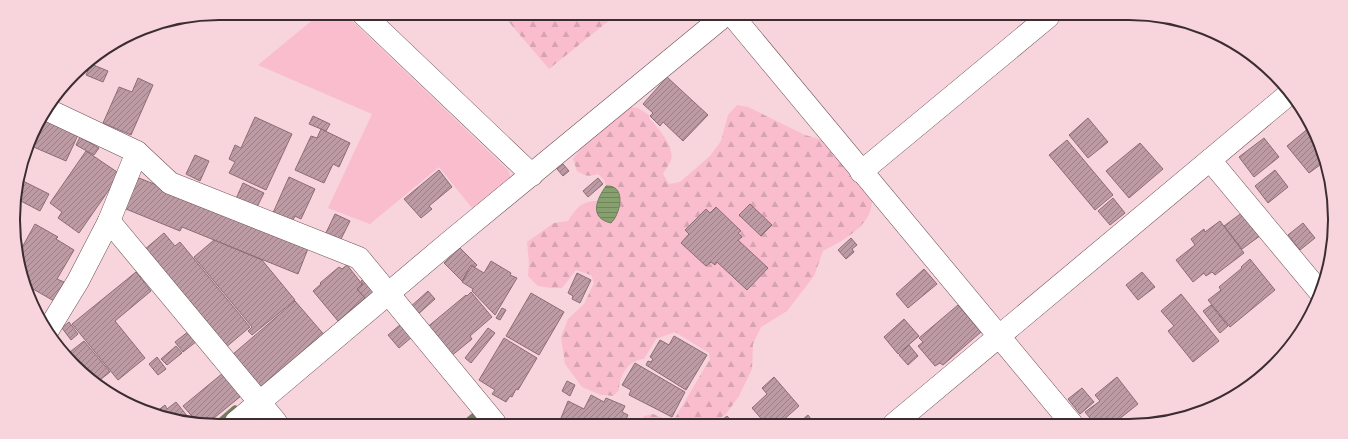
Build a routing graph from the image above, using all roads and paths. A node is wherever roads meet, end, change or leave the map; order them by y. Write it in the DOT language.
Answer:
graph roads {
  1 [pos="370,20"];
  2 [pos="719,20"];
  3 [pos="736,20"];
  4 [pos="1043,20"];
  5 [pos="1286,97"];
  6 [pos="52,112"];
  7 [pos="137,152"];
  8 [pos="1210,160"];
  9 [pos="861,172"];
  10 [pos="532,175"];
  11 [pos="108,221"];
  12 [pos="1316,287"];
  13 [pos="388,294"];
  14 [pos="51,325"];
  15 [pos="998,336"];
  16 [pos="259,403"];
  17 [pos="240,419"];
  18 [pos="273,419"];
  19 [pos="492,419"];
  20 [pos="900,419"];
  21 [pos="1068,419"];
  1 -- 10 [label="street"];
  2 -- 10 [label="street"];
  3 -- 9 [label="street"];
  4 -- 9 [label="street"];
  5 -- 8 [label="street"];
  6 -- 7 [label="street"];
  7 -- 11 [label="street"];
  7 -- 13 [label="street"];
  8 -- 12 [label="street"];
  8 -- 15 [label="street"];
  9 -- 15 [label="street"];
  10 -- 13 [label="street"];
  11 -- 14 [label="street"];
  11 -- 16 [label="street"];
  13 -- 16 [label="street"];
  13 -- 19 [label="street"];
  15 -- 20 [label="street"];
  15 -- 21 [label="street"];
  16 -- 17 [label="street"];
  16 -- 18 [label="street"];
}
